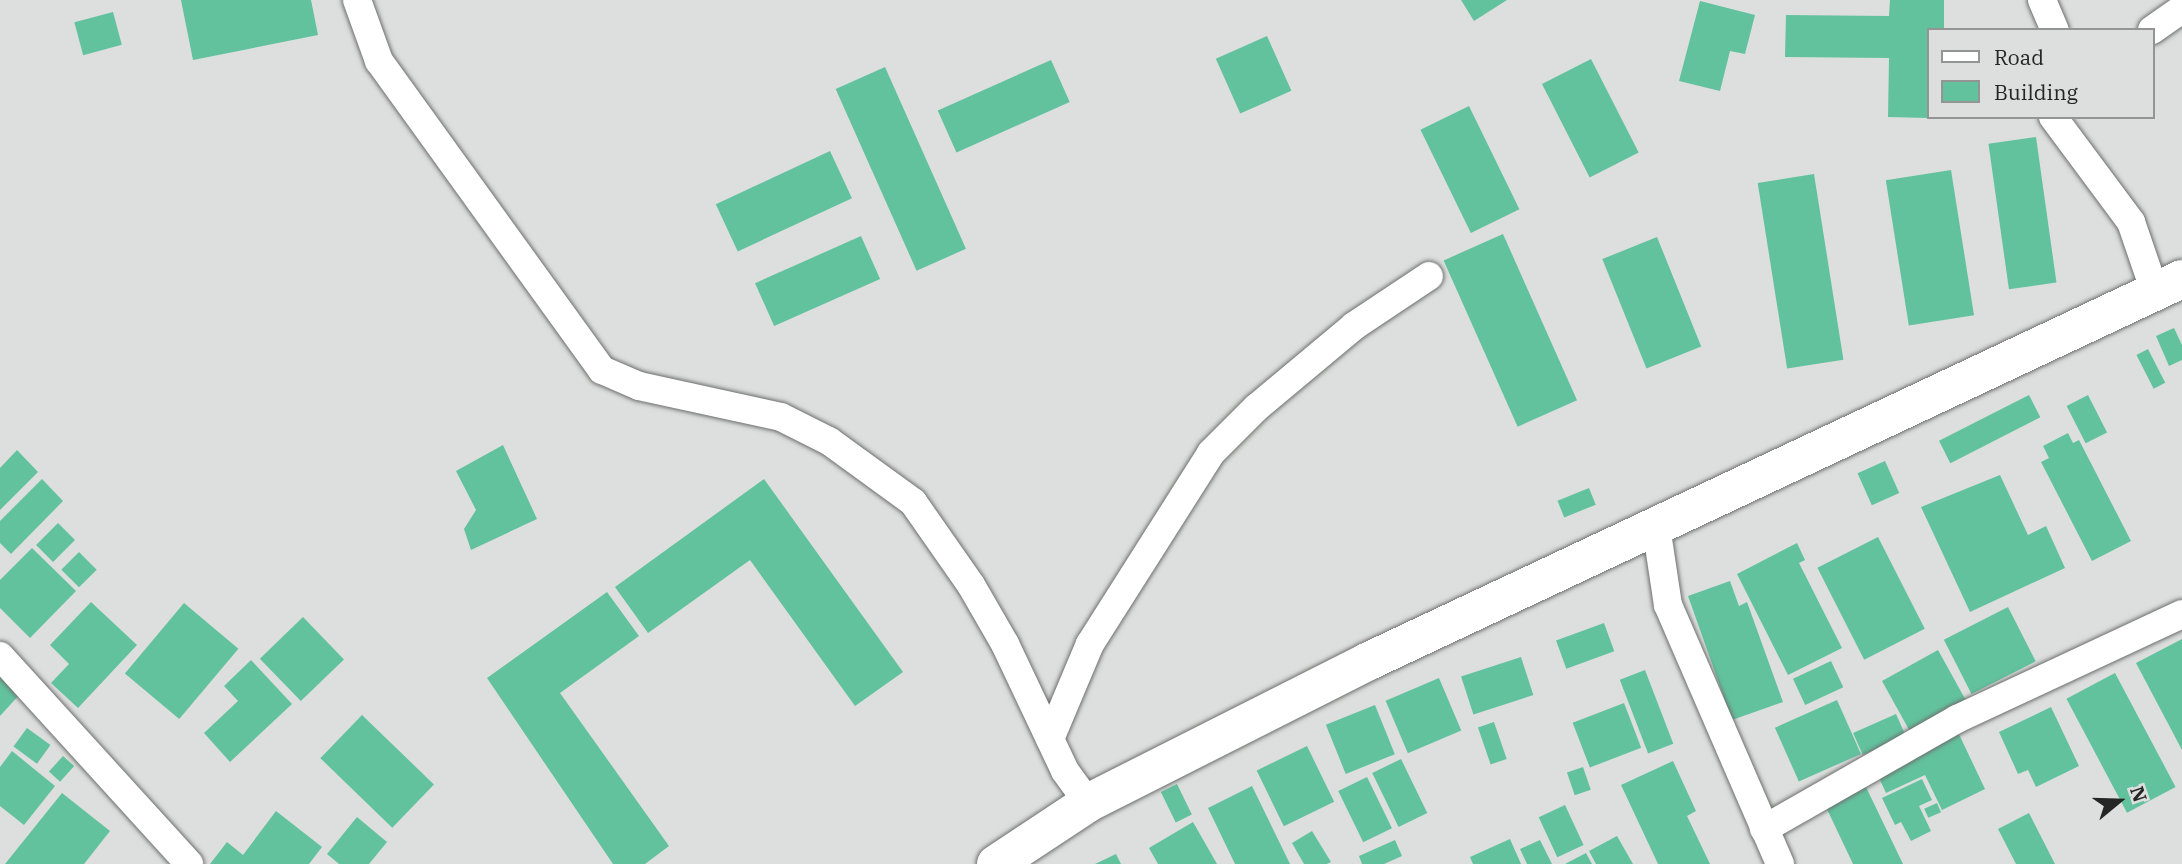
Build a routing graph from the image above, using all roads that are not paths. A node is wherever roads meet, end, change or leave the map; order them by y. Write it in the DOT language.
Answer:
graph roads {
  1 [pos="357,0"];
  2 [pos="2042,0"];
  3 [pos="2182,9"];
  4 [pos="2054,28"];
  5 [pos="2154,29"];
  6 [pos="2054,119"];
  7 [pos="1429,276"];
  8 [pos="2169,286"];
  9 [pos="1656,526"];
  10 [pos="2182,614"];
  11 [pos="0,656"];
  12 [pos="1049,739"];
  13 [pos="1088,803"];
  14 [pos="1764,829"];
  15 [pos="184,862"];
  16 [pos="996,864"];
  17 [pos="1780,864"];
  1 -- 12 [label="street"];
  2 -- 4 [label="street"];
  3 -- 5 [label="street"];
  6 -- 8 [label="street"];
  7 -- 12 [label="street"];
  8 -- 9 [label="street"];
  9 -- 13 [label="street"];
  9 -- 14 [label="street"];
  10 -- 14 [label="street"];
  11 -- 15 [label="street"];
  12 -- 13 [label="street"];
  13 -- 16 [label="street"];
  14 -- 17 [label="street"];
}
